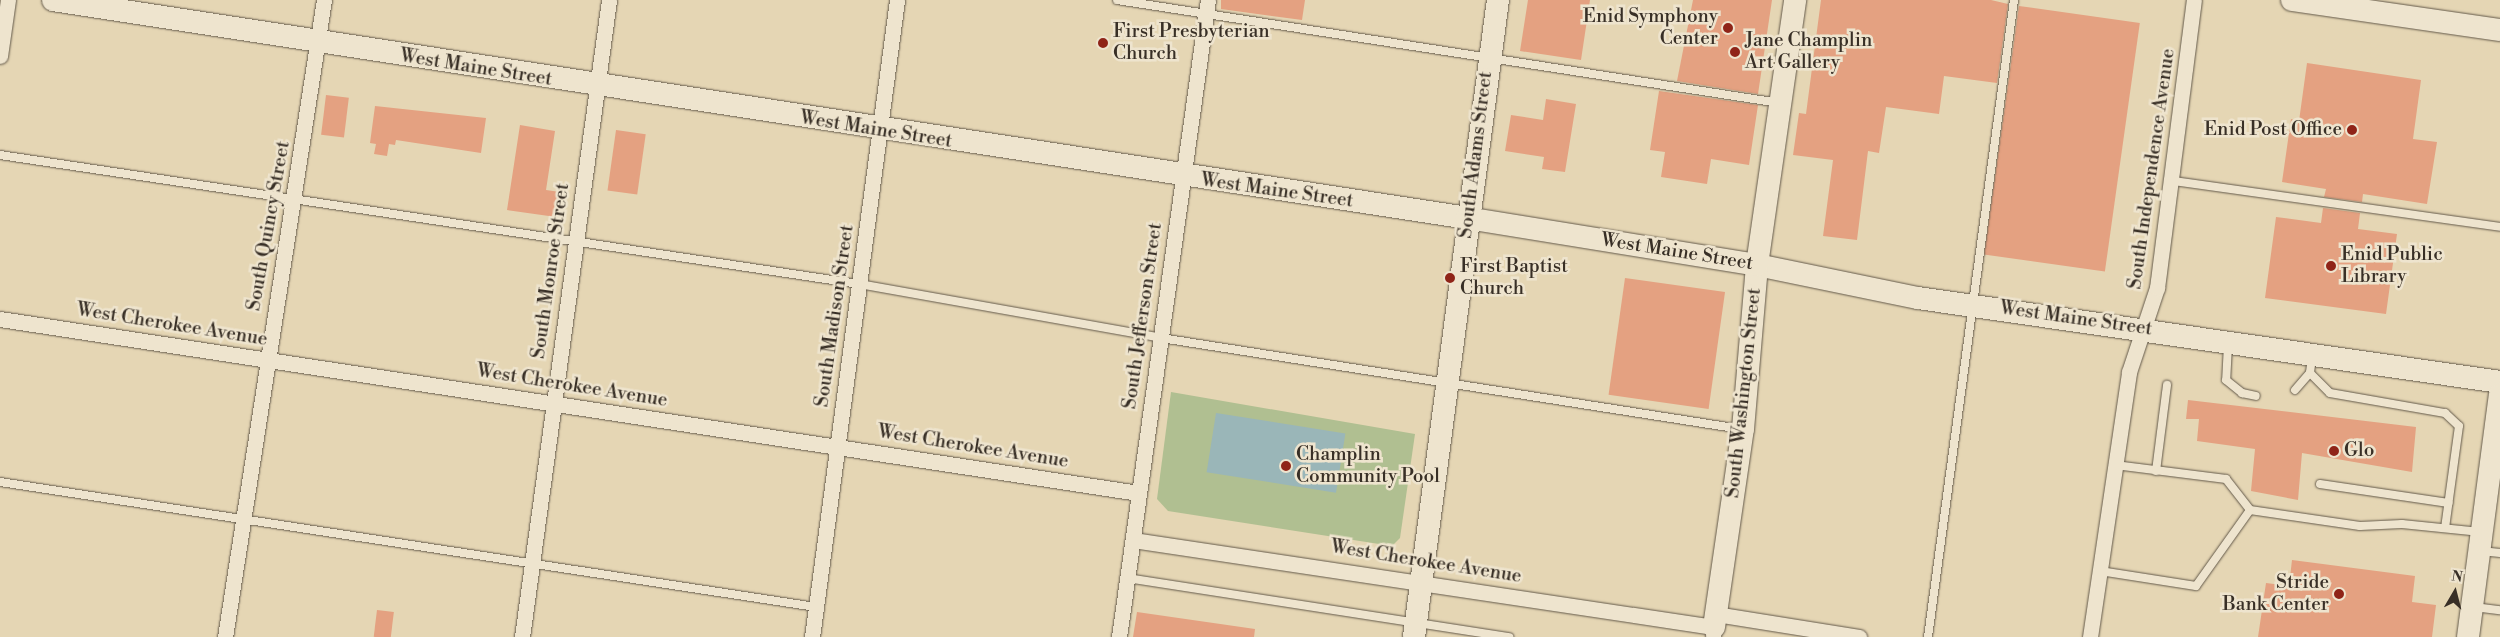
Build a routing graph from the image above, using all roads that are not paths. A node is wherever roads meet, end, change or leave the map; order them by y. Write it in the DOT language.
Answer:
graph roads {
  1 [pos="8,0"];
  2 [pos="53,0"];
  3 [pos="324,0"];
  4 [pos="608,0"];
  5 [pos="898,0"];
  6 [pos="1117,0"];
  7 [pos="1498,0"];
  8 [pos="1796,0"];
  9 [pos="2014,0"];
  10 [pos="2194,0"];
  11 [pos="2292,0"];
  12 [pos="1207,7"];
  13 [pos="2500,30"];
  14 [pos="318,43"];
  15 [pos="0,56"];
  16 [pos="1489,58"];
  17 [pos="597,86"];
  18 [pos="1780,103"];
  19 [pos="880,131"];
  20 [pos="0,155"];
  21 [pos="1183,177"];
  22 [pos="2174,181"];
  23 [pos="296,199"];
  24 [pos="1467,218"];
  25 [pos="2500,227"];
  26 [pos="576,242"];
  27 [pos="1757,265"];
  28 [pos="860,284"];
  29 [pos="1970,304"];
  30 [pos="0,319"];
  31 [pos="2144,328"];
  32 [pos="1160,338"];
  33 [pos="2229,340"];
  34 [pos="266,360"];
  35 [pos="2311,363"];
  36 [pos="2500,382"];
  37 [pos="1450,384"];
  38 [pos="2167,385"];
  39 [pos="2295,390"];
  40 [pos="2500,395"];
  41 [pos="2256,396"];
  42 [pos="554,404"];
  43 [pos="1743,429"];
  44 [pos="838,447"];
  45 [pos="2115,465"];
  46 [pos="2156,471"];
  47 [pos="0,482"];
  48 [pos="2320,484"];
  49 [pos="1139,493"];
  50 [pos="2449,503"];
  51 [pos="2250,510"];
  52 [pos="241,516"];
  53 [pos="2445,528"];
  54 [pos="1133,540"];
  55 [pos="2487,545"];
  56 [pos="532,561"];
  57 [pos="2100,571"];
  58 [pos="1127,578"];
  59 [pos="1422,581"];
  60 [pos="816,607"];
  61 [pos="2472,607"];
  62 [pos="2500,610"];
  63 [pos="1714,626"];
  64 [pos="1415,630"];
  65 [pos="225,637"];
  66 [pos="522,637"];
  67 [pos="812,637"];
  68 [pos="1119,637"];
  69 [pos="1509,637"];
  70 [pos="1859,637"];
  71 [pos="1928,637"];
  72 [pos="2090,637"];
  73 [pos="2468,637"];
  1 -- 15 [label="street"];
  2 -- 14 [label="main road, West Maine Street"];
  3 -- 14 [label="street, South Quincy Street"];
  4 -- 17 [label="street, South Monroe Street"];
  5 -- 19 [label="street, South Madison Street"];
  6 -- 12 [label="lane"];
  7 -- 16 [label="main road, South Adams Street"];
  8 -- 18 [label="main road, South Washington Street"];
  9 -- 29 [label="lane"];
  10 -- 22 [label="street, South Independence Avenue"];
  11 -- 13 [label="main road"];
  12 -- 16 [label="lane"];
  12 -- 21 [label="street, South Jefferson Street"];
  14 -- 17 [label="main road, West Maine Street"];
  14 -- 23 [label="street, South Quincy Street"];
  16 -- 18 [label="lane"];
  16 -- 24 [label="main road, South Adams Street"];
  17 -- 19 [label="main road, West Maine Street"];
  17 -- 26 [label="street, South Monroe Street"];
  18 -- 27 [label="main road, South Washington Street"];
  19 -- 21 [label="main road, West Maine Street"];
  19 -- 28 [label="street, South Madison Street"];
  20 -- 23 [label="lane"];
  21 -- 24 [label="main road, West Maine Street"];
  21 -- 32 [label="street, South Jefferson Street"];
  22 -- 25 [label="lane"];
  22 -- 31 [label="street, South Independence Avenue"];
  23 -- 26 [label="lane"];
  23 -- 34 [label="street, South Quincy Street"];
  24 -- 27 [label="main road, West Maine Street"];
  24 -- 37 [label="main road, South Adams Street"];
  26 -- 28 [label="lane"];
  26 -- 42 [label="street, South Monroe Street"];
  27 -- 29 [label="main road, West Maine Street"];
  27 -- 43 [label="main road, South Washington Street"];
  28 -- 32 [label="lane"];
  28 -- 44 [label="street, South Madison Street"];
  29 -- 31 [label="main road, West Maine Street"];
  29 -- 71 [label="lane"];
  30 -- 34 [label="street, West Cherokee Avenue"];
  31 -- 33 [label="main road, West Maine Street"];
  31 -- 45 [label="street, South Independence Avenue"];
  32 -- 37 [label="lane"];
  32 -- 49 [label="street, South Jefferson Street"];
  33 -- 35 [label="main road, West Maine Street"];
  33 -- 41 [label="lane"];
  34 -- 42 [label="street, West Cherokee Avenue"];
  34 -- 52 [label="street, South Quincy Street"];
  35 -- 36 [label="main road, West Maine Street"];
  35 -- 39 [label="lane"];
  35 -- 50 [label="lane"];
  37 -- 43 [label="lane"];
  37 -- 59 [label="main road, South Adams Street"];
  38 -- 46 [label="lane"];
  40 -- 55 [label="main road"];
  42 -- 44 [label="street, West Cherokee Avenue"];
  42 -- 56 [label="street, South Monroe Street"];
  43 -- 63 [label="main road, South Washington Street"];
  44 -- 49 [label="street, West Cherokee Avenue"];
  44 -- 60 [label="street, South Madison Street"];
  45 -- 46 [label="lane"];
  45 -- 57 [label="street, South Independence Avenue"];
  46 -- 51 [label="lane"];
  47 -- 52 [label="lane"];
  48 -- 50 [label="lane"];
  49 -- 54 [label="street, South Jefferson Street"];
  50 -- 53 [label="lane"];
  51 -- 53 [label="lane"];
  51 -- 57 [label="lane"];
  52 -- 56 [label="lane"];
  52 -- 65 [label="street, South Quincy Street"];
  53 -- 55 [label="lane"];
  54 -- 58 [label="street, South Jefferson Street"];
  54 -- 59 [label="street, West Cherokee Avenue"];
  55 -- 61 [label="main road"];
  56 -- 60 [label="lane"];
  56 -- 66 [label="street, South Monroe Street"];
  57 -- 72 [label="street, South Independence Avenue"];
  58 -- 64 [label="lane"];
  58 -- 68 [label="street, South Jefferson Street"];
  59 -- 63 [label="street, West Cherokee Avenue"];
  59 -- 64 [label="main road, South Adams Street"];
  60 -- 67 [label="street, South Madison Street"];
  61 -- 62 [label="lane"];
  61 -- 73 [label="main road"];
  63 -- 70 [label="street, West Cherokee Avenue"];
  64 -- 69 [label="lane"];
}
